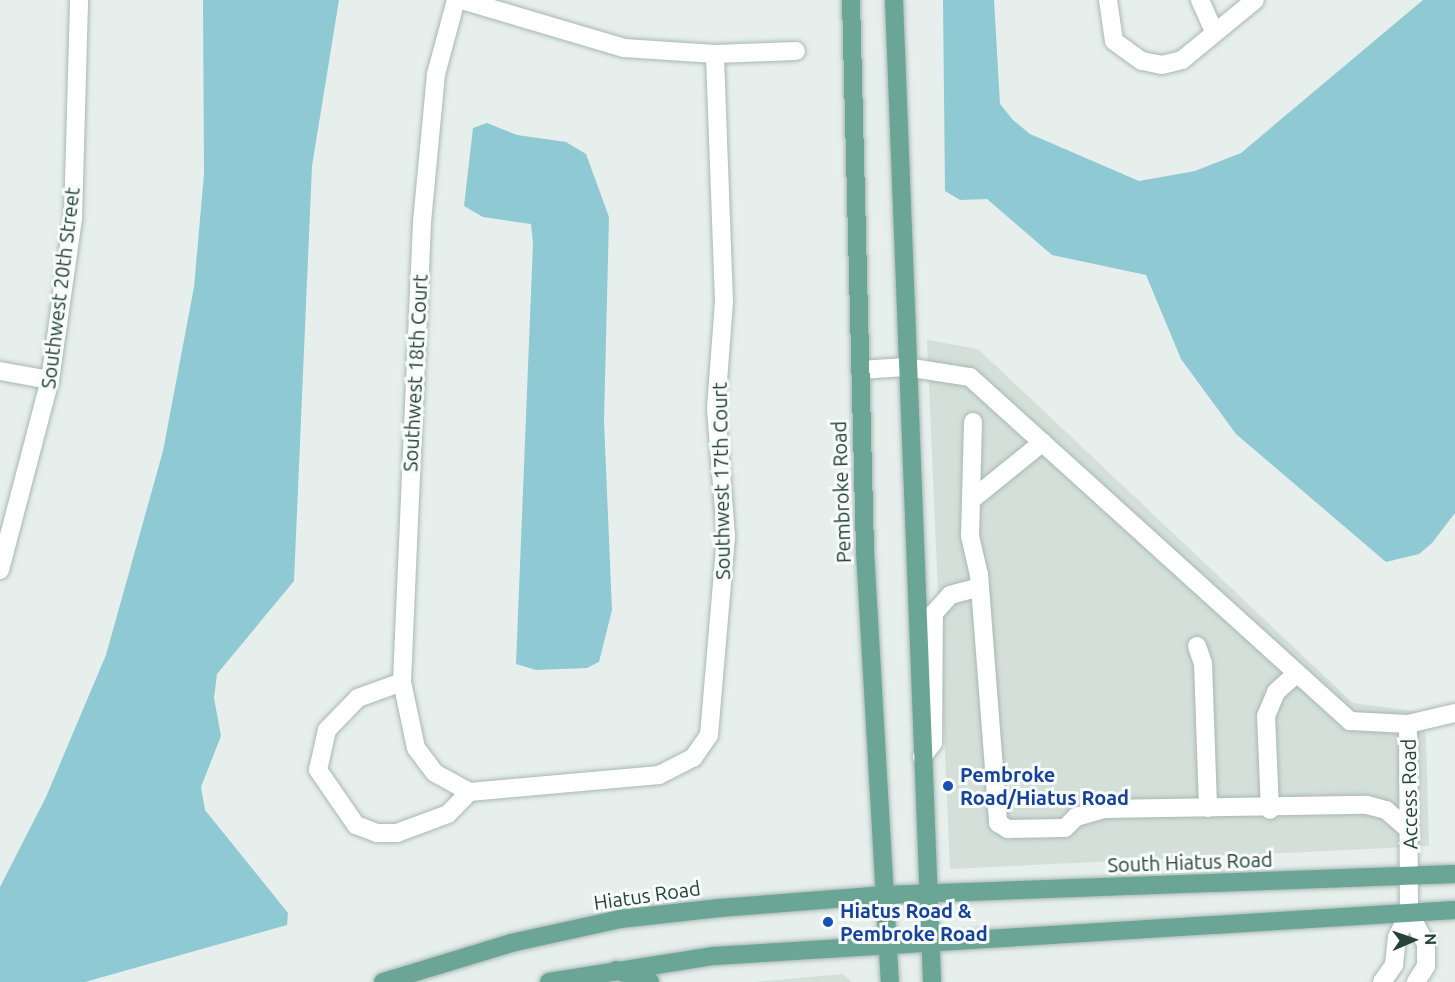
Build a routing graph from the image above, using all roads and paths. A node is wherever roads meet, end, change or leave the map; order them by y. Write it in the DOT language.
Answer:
graph roads {
  1 [pos="79,0"];
  2 [pos="456,0"];
  3 [pos="462,0"];
  4 [pos="851,0"];
  5 [pos="894,0"];
  6 [pos="1108,0"];
  7 [pos="1200,0"];
  8 [pos="1255,0"];
  9 [pos="1215,33"];
  10 [pos="796,51"];
  11 [pos="715,54"];
  12 [pos="906,367"];
  13 [pos="860,370"];
  14 [pos="0,371"];
  15 [pos="50,380"];
  16 [pos="973,422"];
  17 [pos="1043,442"];
  18 [pos="975,497"];
  19 [pos="0,570"];
  20 [pos="979,587"];
  21 [pos="1197,646"];
  22 [pos="1297,673"];
  23 [pos="402,682"];
  24 [pos="1455,713"];
  25 [pos="1408,724"];
  26 [pos="922,757"];
  27 [pos="469,792"];
  28 [pos="1208,808"];
  29 [pos="1270,810"];
  30 [pos="1410,831"];
  31 [pos="1455,874"];
  32 [pos="1411,877"];
  33 [pos="926,894"];
  34 [pos="885,895"];
  35 [pos="1455,910"];
  36 [pos="1409,913"];
  37 [pos="930,945"];
  38 [pos="888,946"];
  39 [pos="612,968"];
  40 [pos="383,982"];
  41 [pos="549,982"];
  42 [pos="650,982"];
  43 [pos="890,982"];
  44 [pos="932,982"];
  45 [pos="1382,982"];
  46 [pos="1416,982"];
  1 -- 15 [label="street, Southwest 20th Street"];
  2 -- 23 [label="street, Southwest 18th Court"];
  3 -- 11 [label="street"];
  4 -- 13 [label="main road, Pembroke Road"];
  5 -- 12 [label="main road"];
  6 -- 9 [label="street"];
  7 -- 9 [label="street"];
  8 -- 9 [label="street"];
  10 -- 11 [label="street"];
  11 -- 27 [label="street, Southwest 17th Court"];
  12 -- 13 [label="street"];
  12 -- 17 [label="street"];
  12 -- 26 [label="main road"];
  13 -- 34 [label="main road, Pembroke Road"];
  14 -- 15 [label="street"];
  15 -- 19 [label="street, Southwest 20th Street"];
  16 -- 18 [label="street"];
  17 -- 18 [label="street"];
  17 -- 22 [label="street"];
  18 -- 20 [label="street"];
  20 -- 26 [label="street"];
  20 -- 28 [label="street"];
  21 -- 28 [label="street"];
  22 -- 25 [label="street"];
  22 -- 29 [label="street"];
  23 -- 27 [label="street, Southwest 18th Court"];
  23 -- 27 [label="street"];
  24 -- 25 [label="street, Access Road"];
  25 -- 30 [label="street, Access Road"];
  26 -- 33 [label="main road"];
  28 -- 29 [label="street"];
  29 -- 30 [label="street"];
  30 -- 32 [label="street, Access Road"];
  31 -- 32 [label="main road, South Hiatus Road"];
  32 -- 33 [label="main road, South Hiatus Road"];
  32 -- 36 [label="street, Access Road"];
  33 -- 34 [label="main road, Hiatus Road"];
  33 -- 37 [label="main road"];
  34 -- 38 [label="main road, Pembroke Road"];
  34 -- 40 [label="main road, Hiatus Road"];
  35 -- 36 [label="main road"];
  36 -- 37 [label="main road"];
  36 -- 45 [label="street"];
  36 -- 46 [label="street"];
  37 -- 38 [label="main road"];
  37 -- 44 [label="main road"];
  38 -- 39 [label="main road"];
  38 -- 43 [label="main road, Pembroke Road"];
  39 -- 41 [label="main road"];
  39 -- 42 [label="main road"];
}
